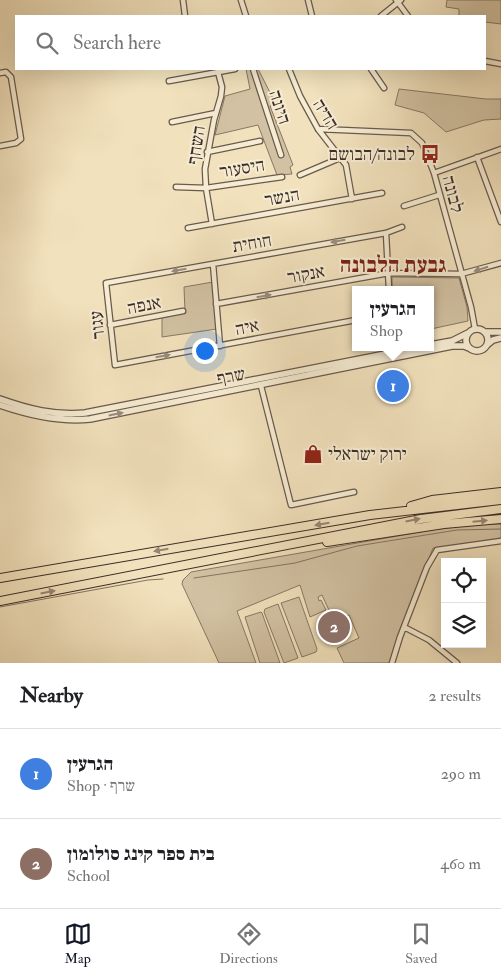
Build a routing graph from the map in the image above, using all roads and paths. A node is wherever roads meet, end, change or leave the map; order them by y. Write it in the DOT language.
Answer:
graph roads {
  1 [pos="183,0"];
  2 [pos="241,0"];
  3 [pos="308,0"];
  4 [pos="398,1"];
  5 [pos="185,15"];
  6 [pos="246,15"];
  7 [pos="312,15"];
  8 [pos="382,15"];
  9 [pos="407,15"];
  10 [pos="486,61"];
  11 [pos="501,64"];
  12 [pos="192,70"];
  13 [pos="229,70"];
  14 [pos="253,70"];
  15 [pos="289,70"];
  16 [pos="373,70"];
  17 [pos="218,72"];
  18 [pos="0,73"];
  19 [pos="194,76"];
  20 [pos="169,81"];
  21 [pos="384,88"];
  22 [pos="216,113"];
  23 [pos="172,122"];
  24 [pos="318,129"];
  25 [pos="260,141"];
  26 [pos="0,146"];
  27 [pos="501,149"];
  28 [pos="207,152"];
  29 [pos="281,155"];
  30 [pos="477,157"];
  31 [pos="340,158"];
  32 [pos="434,173"];
  33 [pos="300,175"];
  34 [pos="282,177"];
  35 [pos="176,187"];
  36 [pos="206,188"];
  37 [pos="382,193"];
  38 [pos="439,195"];
  39 [pos="352,199"];
  40 [pos="404,206"];
  41 [pos="501,222"];
  42 [pos="212,224"];
  43 [pos="402,227"];
  44 [pos="188,228"];
  45 [pos="386,233"];
  46 [pos="501,263"];
  47 [pos="213,264"];
  48 [pos="389,273"];
  49 [pos="461,274"];
  50 [pos="106,283"];
  51 [pos="390,286"];
  52 [pos="216,304"];
  53 [pos="183,311"];
  54 [pos="352,321"];
  55 [pos="110,325"];
  56 [pos="475,328"];
  57 [pos="485,332"];
  58 [pos="501,332"];
  59 [pos="468,333"];
  60 [pos="501,338"];
  61 [pos="434,344"];
  62 [pos="220,346"];
  63 [pos="486,346"];
  64 [pos="468,348"];
  65 [pos="434,350"];
  66 [pos="401,351"];
  67 [pos="428,351"];
  68 [pos="115,365"];
  69 [pos="261,386"];
  70 [pos="0,399"];
  71 [pos="0,405"];
  72 [pos="354,492"];
  73 [pos="501,492"];
  74 [pos="501,500"];
  75 [pos="501,509"];
  76 [pos="370,516"];
  77 [pos="501,519"];
  78 [pos="501,541"];
  79 [pos="206,561"];
  80 [pos="0,578"];
  81 [pos="0,601"];
  82 [pos="404,627"];
  83 [pos="392,663"];
  84 [pos="457,663"];
  1 -- 5 [label="street"];
  2 -- 6 [label="street"];
  3 -- 7 [label="street"];
  4 -- 8 [label="street"];
  4 -- 9 [label="street"];
  10 -- 11 [label="street"];
  12 -- 19 [label="street"];
  13 -- 17 [label="street"];
  14 -- 29 [label="street, היונה"];
  15 -- 24 [label="street, הדיה"];
  16 -- 21 [label="street"];
  17 -- 19 [label="street"];
  17 -- 22 [label="street, השחף"];
  18 -- 26 [label="street"];
  19 -- 20 [label="street"];
  22 -- 23 [label="street"];
  22 -- 28 [label="street, השחף"];
  24 -- 31 [label="street, הדיה"];
  24 -- 32 [label="street, לבונה"];
  25 -- 28 [label="street"];
  27 -- 30 [label="street"];
  28 -- 36 [label="street, השחף"];
  30 -- 32 [label="street"];
  30 -- 41 [label="street"];
  31 -- 33 [label="street"];
  31 -- 39 [label="street, הדיה"];
  32 -- 38 [label="street, לבונה"];
  34 -- 36 [label="street, היסעור"];
  35 -- 36 [label="street, היסעור"];
  36 -- 42 [label="street, השחף"];
  37 -- 39 [label="street, הנשר"];
  38 -- 40 [label="street"];
  38 -- 49 [label="street, לבונה"];
  39 -- 42 [label="street, הנשר"];
  42 -- 44 [label="street, הנשר"];
  43 -- 45 [label="street, חוחית"];
  45 -- 47 [label="street, חוחית, one-way"];
  45 -- 48 [label="street"];
  46 -- 49 [label="street, אנקור, one-way"];
  47 -- 50 [label="street, חוחית, one-way"];
  47 -- 52 [label="street"];
  48 -- 49 [label="street, אנקור"];
  48 -- 51 [label="street"];
  52 -- 48 [label="street, אנקור, one-way"];
  49 -- 56 [label="street, לבונה"];
  50 -- 55 [label="street, עגור"];
  52 -- 62 [label="street"];
  53 -- 55 [label="street, אנפה"];
  54 -- 62 [label="street, איה"];
  55 -- 68 [label="street, עגור"];
  56 -- 57 [label="street"];
  56 -- 59 [label="street"];
  57 -- 58 [label="street"];
  57 -- 63 [label="street"];
  59 -- 61 [label="street"];
  59 -- 64 [label="street"];
  60 -- 63 [label="street"];
  68 -- 62 [label="street, איה, one-way"];
  63 -- 64 [label="street"];
  64 -- 65 [label="street, שרף"];
  66 -- 70 [label="street, שרף"];
  67 -- 69 [label="street, שרף"];
  71 -- 69 [label="street, שרף, one-way"];
  69 -- 72 [label="street"];
  73 -- 76 [label="highway"];
  74 -- 76 [label="highway"];
  79 -- 75 [label="highway, one-way"];
  76 -- 80 [label="highway, one-way"];
  79 -- 77 [label="highway, one-way"];
  78 -- 82 [label="street"];
  81 -- 79 [label="highway, one-way"];
  82 -- 83 [label="street"];
  82 -- 84 [label="street"];
}
